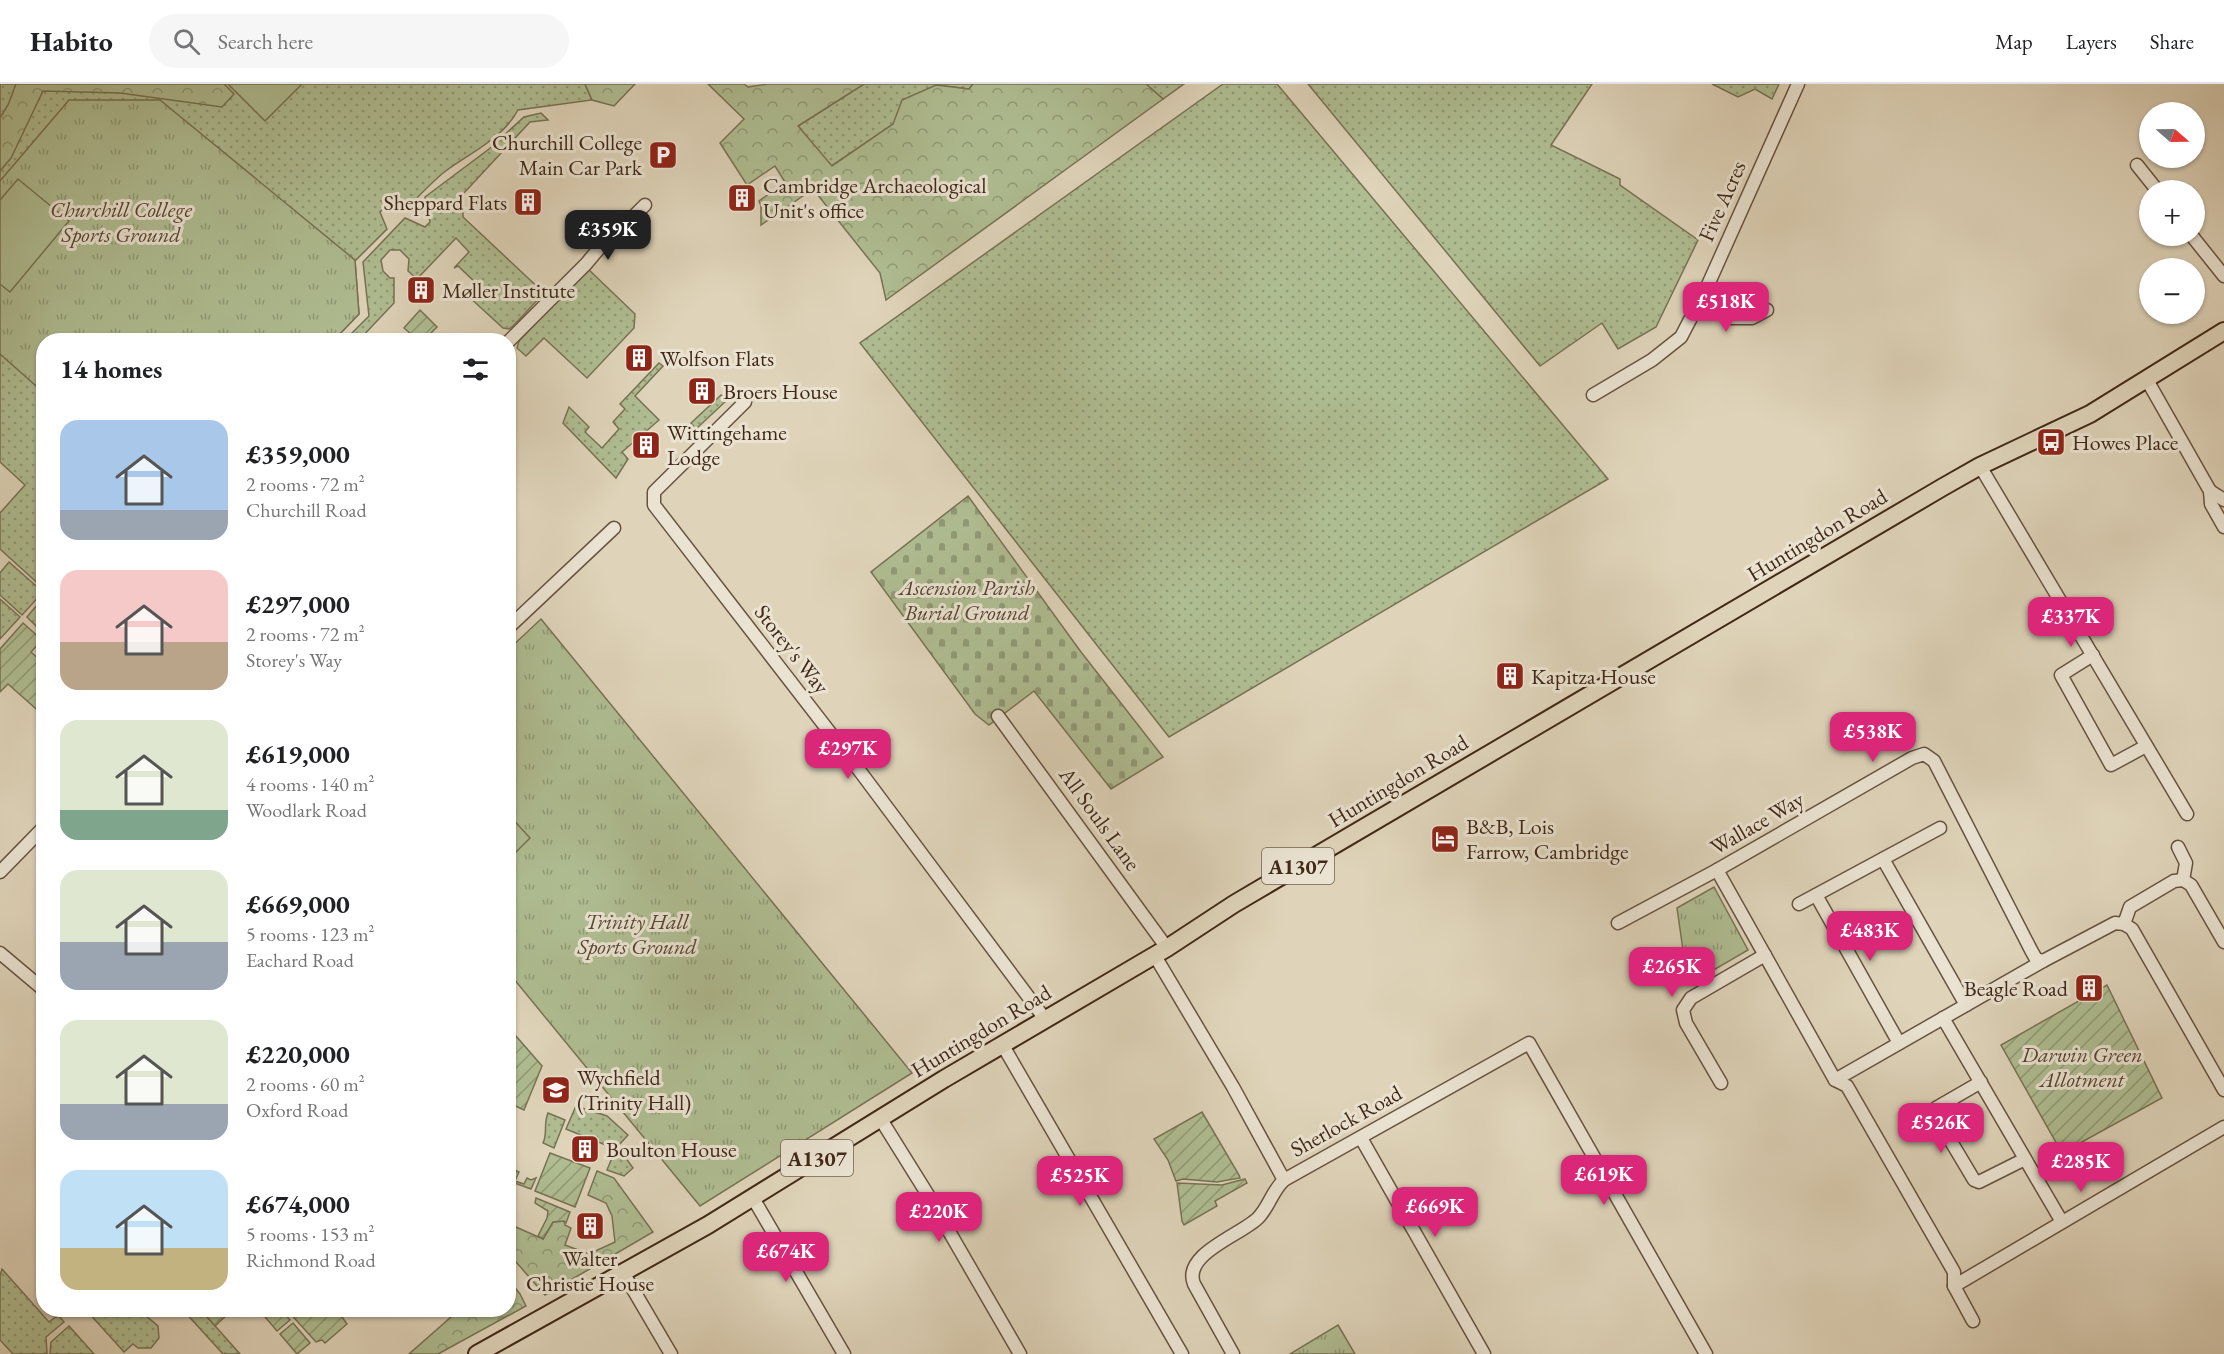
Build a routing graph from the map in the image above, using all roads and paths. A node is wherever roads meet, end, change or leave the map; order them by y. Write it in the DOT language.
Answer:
graph roads {
  1 [pos="1798,84"];
  2 [pos="2137,165"];
  3 [pos="2149,180"];
  4 [pos="645,205"];
  5 [pos="2200,246"];
  6 [pos="2224,276"];
  7 [pos="1707,287"];
  8 [pos="1767,310"];
  9 [pos="2224,331"];
  10 [pos="516,334"];
  11 [pos="2147,380"];
  12 [pos="1593,395"];
  13 [pos="745,402"];
  14 [pos="1980,466"];
  15 [pos="2210,491"];
  16 [pos="2224,500"];
  17 [pos="2224,527"];
  18 [pos="614,528"];
  19 [pos="516,620"];
  20 [pos="2093,655"];
  21 [pos="998,716"];
  22 [pos="2146,746"];
  23 [pos="2187,814"];
  24 [pos="1940,828"];
  25 [pos="36,835"];
  26 [pos="2178,847"];
  27 [pos="1883,859"];
  28 [pos="1717,870"];
  29 [pos="0,872"];
  30 [pos="2183,880"];
  31 [pos="1816,895"];
  32 [pos="1799,904"];
  33 [pos="1618,923"];
  34 [pos="2124,924"];
  35 [pos="2224,942"];
  36 [pos="1161,952"];
  37 [pos="0,953"];
  38 [pos="1765,955"];
  39 [pos="2043,961"];
  40 [pos="36,983"];
  41 [pos="1966,1005"];
  42 [pos="1943,1018"];
  43 [pos="1045,1019"];
  44 [pos="1899,1043"];
  45 [pos="1002,1044"];
  46 [pos="1835,1080"];
  47 [pos="1981,1082"];
  48 [pos="1721,1083"];
  49 [pos="2224,1090"];
  50 [pos="880,1118"];
  51 [pos="2224,1127"];
  52 [pos="1361,1138"];
  53 [pos="2025,1159"];
  54 [pos="1284,1180"];
  55 [pos="753,1198"];
  56 [pos="2062,1222"];
  57 [pos="624,1274"];
  58 [pos="1954,1286"];
  59 [pos="1973,1321"];
  60 [pos="485,1352"];
  61 [pos="671,1354"];
  62 [pos="844,1354"];
  63 [pos="1020,1354"];
  64 [pos="1182,1354"];
  65 [pos="1233,1354"];
  66 [pos="1484,1354"];
  67 [pos="1706,1354"];
  1 -- 7 [label="street, Five Acres"];
  2 -- 3 [label="street"];
  4 -- 10 [label="street"];
  5 -- 6 [label="street"];
  7 -- 8 [label="street"];
  7 -- 12 [label="street, Five Acres"];
  9 -- 11 [label="main road, Huntingdon Road / A1307"];
  11 -- 14 [label="main road, Huntingdon Road / A1307"];
  11 -- 15 [label="street"];
  13 -- 43 [label="street, Storey's Way"];
  14 -- 20 [label="street"];
  14 -- 36 [label="main road, Huntingdon Road / A1307"];
  15 -- 16 [label="street"];
  15 -- 17 [label="street"];
  18 -- 19 [label="street"];
  20 -- 22 [label="street"];
  20 -- 22 [label="street"];
  21 -- 36 [label="street, All Souls Lane"];
  22 -- 23 [label="street"];
  24 -- 27 [label="street"];
  25 -- 29 [label="street"];
  26 -- 30 [label="street"];
  27 -- 31 [label="street"];
  27 -- 41 [label="street"];
  28 -- 33 [label="street, Wallace Way"];
  28 -- 38 [label="street"];
  28 -- 39 [label="street, Wallace Way"];
  30 -- 34 [label="street"];
  30 -- 35 [label="street"];
  31 -- 32 [label="street"];
  31 -- 44 [label="street"];
  34 -- 39 [label="street"];
  34 -- 49 [label="street"];
  36 -- 43 [label="main road, Huntingdon Road / A1307"];
  36 -- 54 [label="street, Sherlock Road"];
  37 -- 40 [label="street"];
  38 -- 46 [label="street"];
  38 -- 48 [label="street"];
  39 -- 41 [label="street"];
  41 -- 42 [label="street"];
  42 -- 44 [label="street"];
  42 -- 47 [label="street"];
  43 -- 45 [label="main road, Huntingdon Road / A1307"];
  44 -- 46 [label="street"];
  45 -- 50 [label="main road, Huntingdon Road / A1307"];
  45 -- 64 [label="street"];
  46 -- 58 [label="street"];
  47 -- 53 [label="street"];
  47 -- 53 [label="street"];
  50 -- 55 [label="main road, Huntingdon Road / A1307"];
  50 -- 63 [label="street"];
  51 -- 56 [label="street"];
  52 -- 54 [label="street, Sherlock Road"];
  52 -- 66 [label="street"];
  52 -- 67 [label="street, Sherlock Road"];
  53 -- 56 [label="street"];
  54 -- 65 [label="street"];
  55 -- 57 [label="main road, Huntingdon Road / A1307"];
  55 -- 62 [label="street"];
  56 -- 58 [label="street"];
  57 -- 60 [label="main road, Huntingdon Road / A1307"];
  57 -- 61 [label="street"];
  58 -- 59 [label="street"];
}
